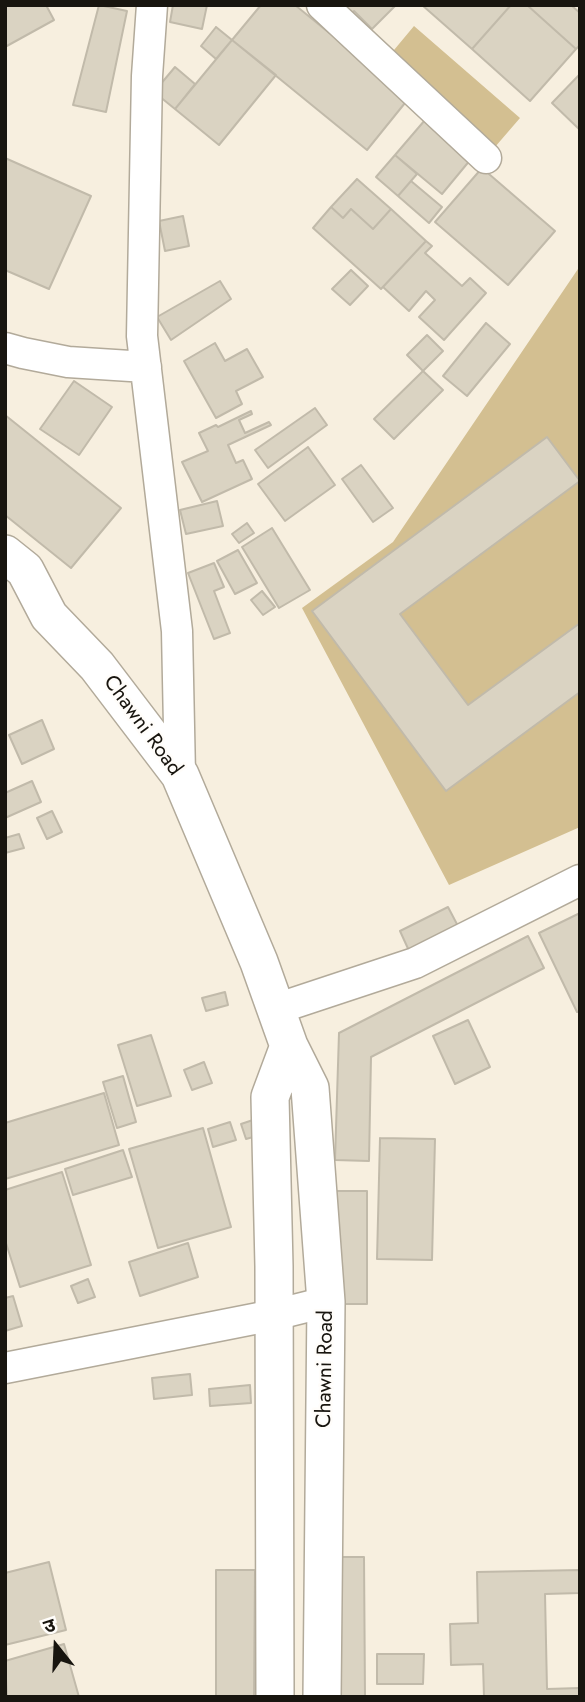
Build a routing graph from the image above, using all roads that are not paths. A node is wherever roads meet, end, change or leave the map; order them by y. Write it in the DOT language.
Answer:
graph roads {
  1 [pos="152,5"];
  2 [pos="322,5"];
  3 [pos="486,158"];
  4 [pos="5,348"];
  5 [pos="146,367"];
  6 [pos="5,554"];
  7 [pos="5,594"];
  8 [pos="49,616"];
  9 [pos="180,775"];
  10 [pos="580,880"];
  11 [pos="276,1009"];
  12 [pos="289,1046"];
  13 [pos="326,1302"];
  14 [pos="274,1315"];
  15 [pos="5,1368"];
  16 [pos="275,1697"];
  17 [pos="322,1697"];
  1 -- 5 [label="street"];
  2 -- 3 [label="street"];
  4 -- 5 [label="street"];
  5 -- 9 [label="street"];
  6 -- 8 [label="street, Chawni Road"];
  7 -- 8 [label="street, Chawni Road"];
  8 -- 9 [label="street, Chawni Road"];
  9 -- 11 [label="street, Chawni Road"];
  10 -- 11 [label="street"];
  11 -- 12 [label="street, Chawni Road"];
  12 -- 13 [label="street, Chawni Road"];
  12 -- 14 [label="street"];
  13 -- 14 [label="street"];
  13 -- 17 [label="street, Chawni Road"];
  14 -- 15 [label="street"];
  14 -- 16 [label="street"];
}
